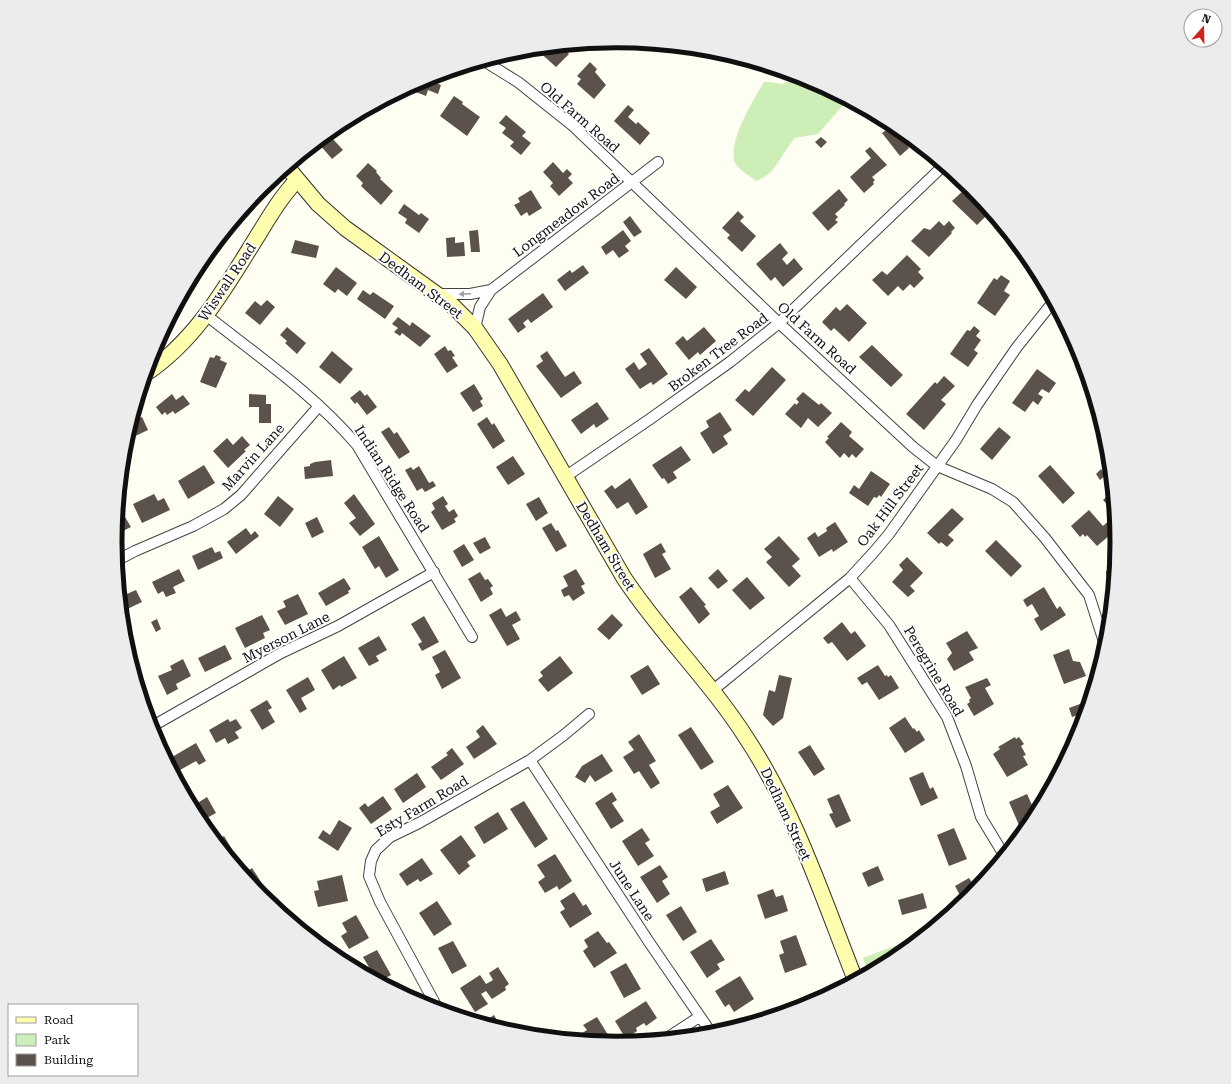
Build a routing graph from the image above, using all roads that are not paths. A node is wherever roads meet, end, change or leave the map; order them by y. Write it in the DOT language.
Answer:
graph roads {
  1 [pos="489,65"];
  2 [pos="658,162"];
  3 [pos="939,170"];
  4 [pos="290,171"];
  5 [pos="297,180"];
  6 [pos="632,182"];
  7 [pos="491,290"];
  8 [pos="438,294"];
  9 [pos="1049,307"];
  10 [pos="206,315"];
  11 [pos="779,323"];
  12 [pos="475,328"];
  13 [pos="154,368"];
  14 [pos="318,406"];
  15 [pos="937,466"];
  16 [pos="565,477"];
  17 [pos="122,558"];
  18 [pos="434,572"];
  19 [pos="850,578"];
  20 [pos="1103,621"];
  21 [pos="472,637"];
  22 [pos="712,691"];
  23 [pos="589,714"];
  24 [pos="156,723"];
  25 [pos="530,760"];
  26 [pos="1001,850"];
  27 [pos="853,975"];
  28 [pos="434,1001"];
  29 [pos="699,1017"];
  30 [pos="707,1028"];
  31 [pos="676,1032"];
  1 -- 6 [label="street, Old Farm Road"];
  2 -- 6 [label="street, Longmeadow Road"];
  3 -- 11 [label="street, Broken Tree Road"];
  4 -- 5 [label="street, Dedham Street"];
  5 -- 8 [label="street, Dedham Street"];
  5 -- 10 [label="street, Wiswall Road"];
  6 -- 7 [label="street, Longmeadow Road"];
  6 -- 11 [label="street, Old Farm Road"];
  7 -- 8 [label="street, Longmeadow Road, one-way"];
  7 -- 12 [label="street, Longmeadow Road"];
  8 -- 12 [label="street, Dedham Street"];
  9 -- 15 [label="street, Oak Hill Street"];
  10 -- 13 [label="street, Wiswall Road"];
  10 -- 14 [label="street, Indian Ridge Road"];
  11 -- 15 [label="street, Old Farm Road"];
  11 -- 16 [label="street, Broken Tree Road"];
  12 -- 16 [label="street, Dedham Street"];
  14 -- 17 [label="street, Marvin Lane"];
  14 -- 18 [label="street, Indian Ridge Road"];
  15 -- 19 [label="street, Oak Hill Street"];
  15 -- 20 [label="street, Old Farm Road"];
  16 -- 22 [label="street, Dedham Street"];
  18 -- 21 [label="street, Indian Ridge Road"];
  18 -- 24 [label="street, Myerson Lane"];
  19 -- 22 [label="street, Oak Hill Street"];
  19 -- 26 [label="street, Peregrine Road"];
  22 -- 27 [label="street, Dedham Street"];
  23 -- 25 [label="street, Esty Farm Road"];
  25 -- 28 [label="street, Esty Farm Road"];
  25 -- 29 [label="street, June Lane"];
  29 -- 30 [label="street, June Lane"];
  29 -- 31 [label="street"];
}
